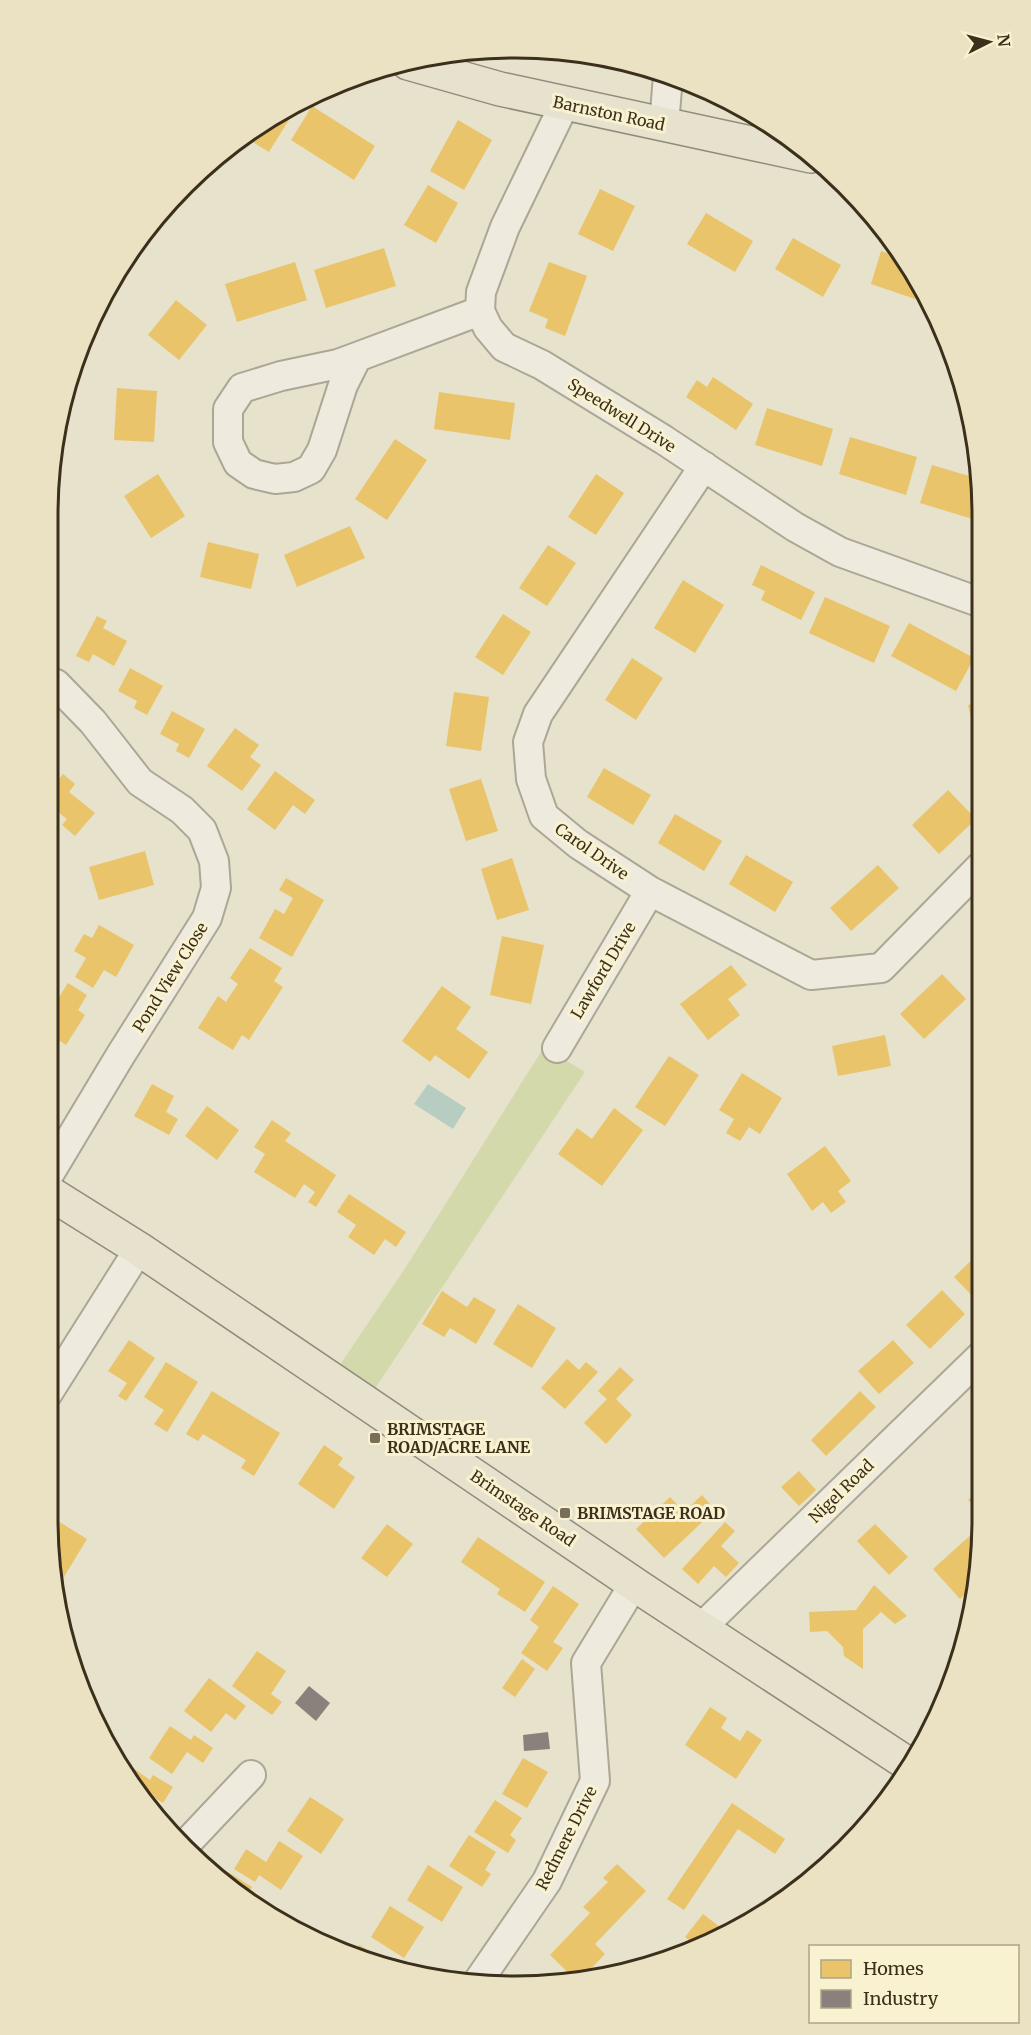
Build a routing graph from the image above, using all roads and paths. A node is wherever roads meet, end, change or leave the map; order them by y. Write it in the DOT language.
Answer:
graph roads {
  1 [pos="451,64"];
  2 [pos="667,85"];
  3 [pos="565,103"];
  4 [pos="664,125"];
  5 [pos="793,152"];
  6 [pos="480,311"];
  7 [pos="357,357"];
  8 [pos="704,466"];
  9 [pos="972,599"];
  10 [pos="58,686"];
  11 [pos="972,875"];
  12 [pos="650,891"];
  13 [pos="557,1048"];
  14 [pos="58,1159"];
  15 [pos="58,1198"];
  16 [pos="139,1249"];
  17 [pos="972,1365"];
  18 [pos="58,1377"];
  19 [pos="634,1584"];
  20 [pos="701,1628"];
  21 [pos="903,1761"];
  22 [pos="251,1775"];
  23 [pos="189,1840"];
  24 [pos="482,1976"];
  1 -- 3 [label="main road, Barnston Road"];
  2 -- 4 [label="street"];
  3 -- 4 [label="main road, Barnston Road"];
  3 -- 6 [label="street"];
  4 -- 5 [label="main road, Barnston Road"];
  6 -- 7 [label="street"];
  6 -- 8 [label="street, Speedwell Drive"];
  7 -- 7 [label="street"];
  8 -- 9 [label="street, Speedwell Drive"];
  8 -- 12 [label="street, Carol Drive"];
  10 -- 14 [label="street, Pond View Close"];
  11 -- 12 [label="street, Carol Drive"];
  12 -- 13 [label="street, Lawford Drive"];
  15 -- 16 [label="main road, Brimstage Road"];
  16 -- 18 [label="street"];
  16 -- 19 [label="main road, Brimstage Road"];
  17 -- 20 [label="street, Nigel Road"];
  19 -- 20 [label="main road, Brimstage Road"];
  19 -- 24 [label="street, Redmere Drive"];
  20 -- 21 [label="main road, Brimstage Road"];
  22 -- 23 [label="street"];
}
